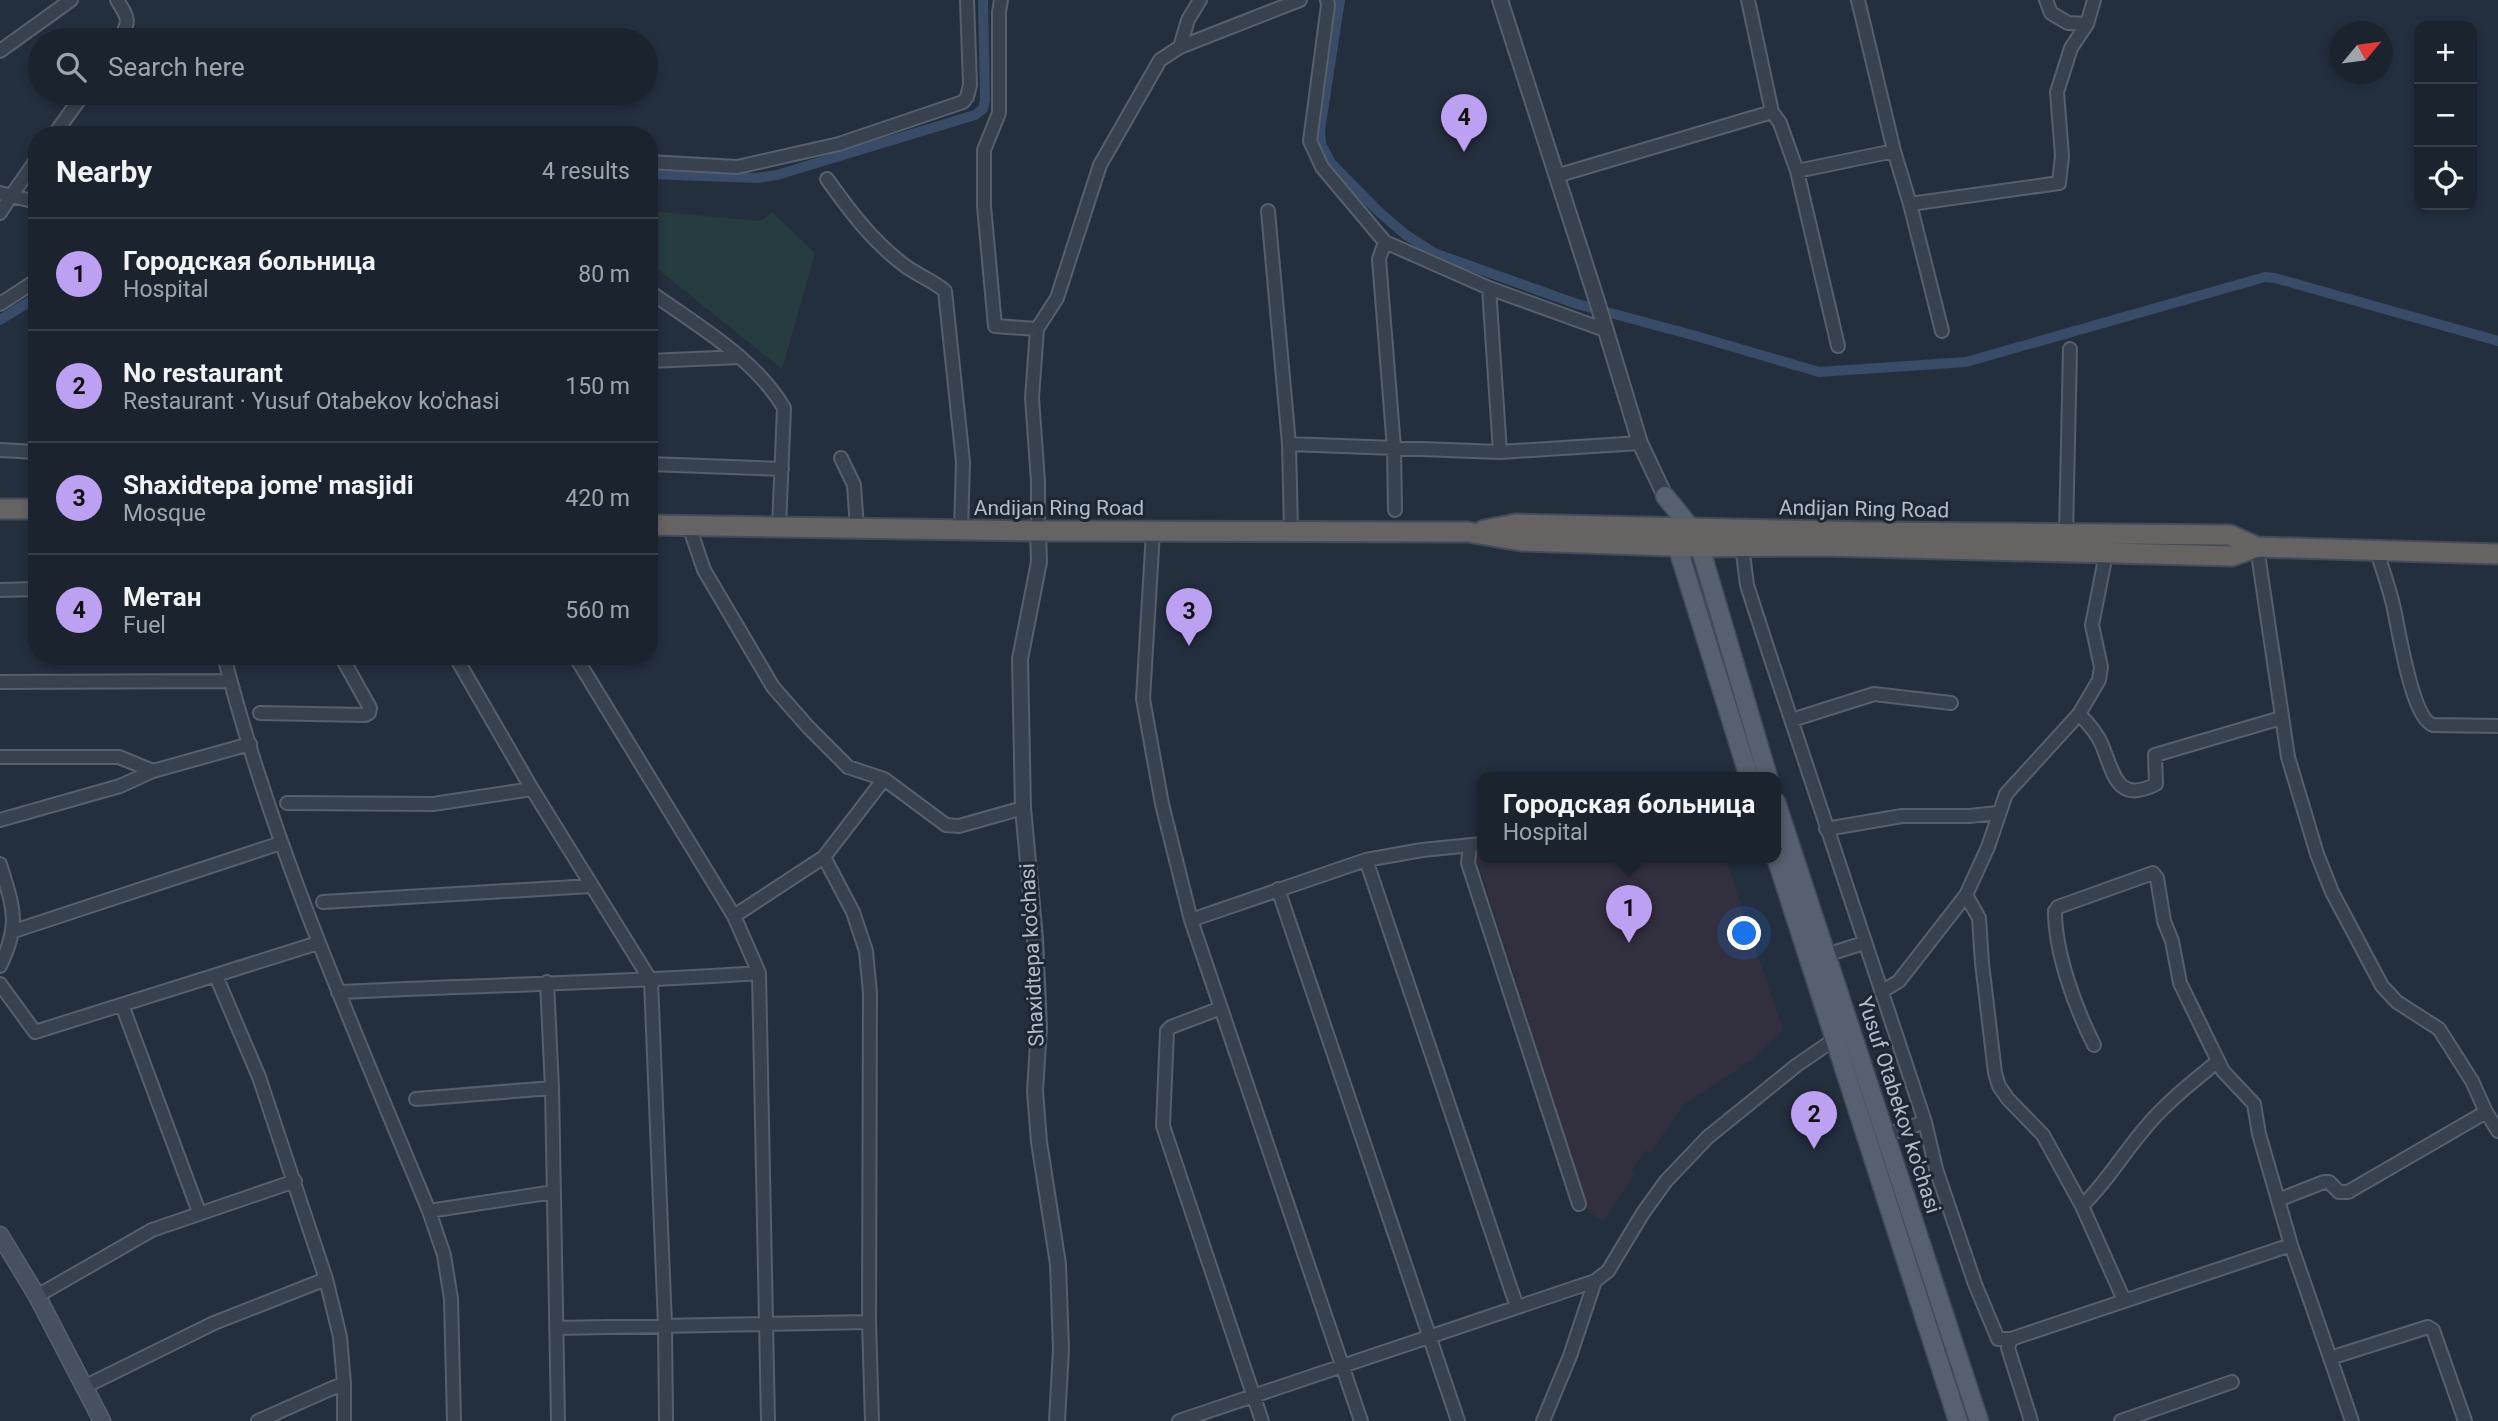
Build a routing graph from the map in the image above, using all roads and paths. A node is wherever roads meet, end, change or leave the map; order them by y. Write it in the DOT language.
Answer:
graph roads {
  1 [pos="71,0"];
  2 [pos="117,0"];
  3 [pos="967,0"];
  4 [pos="1001,0"];
  5 [pos="1200,0"];
  6 [pos="1300,0"];
  7 [pos="1326,0"];
  8 [pos="1500,0"];
  9 [pos="1748,0"];
  10 [pos="1857,0"];
  11 [pos="2046,0"];
  12 [pos="2094,0"];
  13 [pos="2087,24"];
  14 [pos="32,28"];
  15 [pos="126,28"];
  16 [pos="28,31"];
  17 [pos="1180,47"];
  18 [pos="0,51"];
  19 [pos="75,105"];
  20 [pos="1772,112"];
  21 [pos="60,126"];
  22 [pos="1894,150"];
  23 [pos="658,162"];
  24 [pos="28,169"];
  25 [pos="1797,171"];
  26 [pos="1556,176"];
  27 [pos="827,179"];
  28 [pos="5,194"];
  29 [pos="28,200"];
  30 [pos="1910,204"];
  31 [pos="1268,211"];
  32 [pos="0,213"];
  33 [pos="1385,242"];
  34 [pos="28,286"];
  35 [pos="1489,288"];
  36 [pos="658,297"];
  37 [pos="0,304"];
  38 [pos="1604,327"];
  39 [pos="1037,329"];
  40 [pos="1942,331"];
  41 [pos="1838,346"];
  42 [pos="2070,349"];
  43 [pos="740,357"];
  44 [pos="658,361"];
  45 [pos="1640,443"];
  46 [pos="1289,444"];
  47 [pos="1394,448"];
  48 [pos="0,450"];
  49 [pos="28,452"];
  50 [pos="1500,452"];
  51 [pos="841,458"];
  52 [pos="658,464"];
  53 [pos="782,469"];
  54 [pos="1665,496"];
  55 [pos="0,509"];
  56 [pos="28,509"];
  57 [pos="1395,510"];
  58 [pos="658,525"];
  59 [pos="689,526"];
  60 [pos="779,527"];
  61 [pos="857,528"];
  62 [pos="1690,528"];
  63 [pos="961,530"];
  64 [pos="1038,531"];
  65 [pos="1291,531"];
  66 [pos="1153,532"];
  67 [pos="2066,535"];
  68 [pos="1674,537"];
  69 [pos="1742,546"];
  70 [pos="1700,547"];
  71 [pos="2257,547"];
  72 [pos="2377,552"];
  73 [pos="2106,554"];
  74 [pos="2498,554"];
  75 [pos="28,589"];
  76 [pos="0,590"];
  77 [pos="226,665"];
  78 [pos="346,665"];
  79 [pos="460,665"];
  80 [pos="581,665"];
  81 [pos="230,681"];
  82 [pos="0,682"];
  83 [pos="1951,703"];
  84 [pos="260,713"];
  85 [pos="2079,714"];
  86 [pos="2281,718"];
  87 [pos="1792,720"];
  88 [pos="2498,726"];
  89 [pos="250,744"];
  90 [pos="0,757"];
  91 [pos="153,771"];
  92 [pos="1746,772"];
  93 [pos="1767,772"];
  94 [pos="884,779"];
  95 [pos="533,789"];
  96 [pos="287,803"];
  97 [pos="1023,808"];
  98 [pos="1998,813"];
  99 [pos="1781,817"];
  100 [pos="0,820"];
  101 [pos="1826,829"];
  102 [pos="281,843"];
  103 [pos="1476,845"];
  104 [pos="824,857"];
  105 [pos="1366,860"];
  106 [pos="1778,863"];
  107 [pos="0,864"];
  108 [pos="591,886"];
  109 [pos="1278,889"];
  110 [pos="1966,895"];
  111 [pos="324,902"];
  112 [pos="734,916"];
  113 [pos="1191,920"];
  114 [pos="14,931"];
  115 [pos="318,943"];
  116 [pos="1864,943"];
  117 [pos="1826,955"];
  118 [pos="0,966"];
  119 [pos="759,973"];
  120 [pos="216,976"];
  121 [pos="650,981"];
  122 [pos="547,982"];
  123 [pos="0,984"];
  124 [pos="338,992"];
  125 [pos="1881,992"];
  126 [pos="122,1005"];
  127 [pos="1221,1008"];
  128 [pos="1835,1038"];
  129 [pos="2094,1045"];
  130 [pos="2217,1062"];
  131 [pos="552,1088"];
  132 [pos="416,1099"];
  133 [pos="2486,1112"];
  134 [pos="1925,1122"];
  135 [pos="2498,1131"];
  136 [pos="1885,1135"];
  137 [pos="295,1181"];
  138 [pos="554,1192"];
  139 [pos="2278,1200"];
  140 [pos="1579,1204"];
  141 [pos="2082,1206"];
  142 [pos="429,1211"];
  143 [pos="200,1212"];
  144 [pos="0,1235"];
  145 [pos="2291,1245"];
  146 [pos="326,1279"];
  147 [pos="1595,1281"];
  148 [pos="37,1296"];
  149 [pos="2124,1300"];
  150 [pos="1517,1307"];
  151 [pos="869,1322"];
  152 [pos="767,1324"];
  153 [pos="665,1325"];
  154 [pos="556,1328"];
  155 [pos="1429,1336"];
  156 [pos="2011,1339"];
  157 [pos="2330,1358"];
  158 [pos="1341,1365"];
  159 [pos="2232,1382"];
  160 [pos="344,1383"];
  161 [pos="84,1387"];
  162 [pos="1253,1395"];
  163 [pos="102,1421"];
  164 [pos="258,1421"];
  165 [pos="344,1421"];
  166 [pos="454,1421"];
  167 [pos="558,1421"];
  168 [pos="666,1421"];
  169 [pos="768,1421"];
  170 [pos="872,1421"];
  171 [pos="1057,1421"];
  172 [pos="1180,1421"];
  173 [pos="1262,1421"];
  174 [pos="1361,1421"];
  175 [pos="1458,1421"];
  176 [pos="1543,1421"];
  177 [pos="1958,1421"];
  178 [pos="1979,1421"];
  179 [pos="2031,1421"];
  180 [pos="2122,1421"];
  181 [pos="2352,1421"];
  182 [pos="2465,1421"];
  1 -- 14 [label="street"];
  2 -- 15 [label="street"];
  3 -- 23 [label="street"];
  4 -- 39 [label="street"];
  5 -- 17 [label="street"];
  6 -- 17 [label="street"];
  7 -- 33 [label="street"];
  8 -- 26 [label="street"];
  9 -- 20 [label="street"];
  10 -- 22 [label="street"];
  11 -- 13 [label="street"];
  12 -- 13 [label="street"];
  13 -- 30 [label="street"];
  16 -- 18 [label="street"];
  17 -- 39 [label="street"];
  19 -- 21 [label="street"];
  20 -- 25 [label="street"];
  20 -- 26 [label="street"];
  22 -- 25 [label="street"];
  22 -- 30 [label="street"];
  24 -- 28 [label="street"];
  25 -- 41 [label="street"];
  26 -- 38 [label="street"];
  27 -- 63 [label="street"];
  28 -- 29 [label="street"];
  28 -- 32 [label="street"];
  30 -- 40 [label="street"];
  31 -- 46 [label="street"];
  33 -- 35 [label="street"];
  33 -- 47 [label="street"];
  34 -- 37 [label="street"];
  35 -- 38 [label="street"];
  35 -- 50 [label="street"];
  36 -- 43 [label="street"];
  38 -- 45 [label="street"];
  39 -- 64 [label="street"];
  42 -- 67 [label="street"];
  43 -- 44 [label="street"];
  43 -- 53 [label="street"];
  45 -- 50 [label="street"];
  45 -- 54 [label="street"];
  46 -- 47 [label="street"];
  46 -- 65 [label="street"];
  47 -- 50 [label="street"];
  47 -- 57 [label="street"];
  48 -- 49 [label="street"];
  51 -- 61 [label="street"];
  52 -- 53 [label="street"];
  53 -- 60 [label="street"];
  54 -- 62 [label="main road"];
  54 -- 68 [label="main road"];
  55 -- 56 [label="highway"];
  58 -- 59 [label="highway, Andijan Ring Road"];
  59 -- 60 [label="highway, Andijan Ring Road"];
  59 -- 94 [label="street"];
  60 -- 61 [label="highway, Andijan Ring Road"];
  61 -- 63 [label="highway, Andijan Ring Road"];
  62 -- 67 [label="highway, Andijan Ring Road"];
  62 -- 68 [label="highway, Andijan Ring Road"];
  62 -- 70 [label="main road"];
  63 -- 64 [label="highway, Andijan Ring Road"];
  64 -- 66 [label="highway, Andijan Ring Road"];
  64 -- 97 [label="street, Shaxidtepa ko'chasi"];
  65 -- 66 [label="highway, Andijan Ring Road"];
  65 -- 68 [label="highway, Andijan Ring Road"];
  66 -- 113 [label="street"];
  67 -- 71 [label="highway, Andijan Ring Road"];
  68 -- 70 [label="highway, Andijan Ring Road"];
  68 -- 92 [label="main road"];
  69 -- 70 [label="highway, Andijan Ring Road"];
  69 -- 73 [label="highway, Andijan Ring Road"];
  69 -- 87 [label="street"];
  70 -- 93 [label="main road"];
  71 -- 72 [label="highway, Andijan Ring Road"];
  71 -- 73 [label="highway, Andijan Ring Road"];
  71 -- 86 [label="street"];
  72 -- 74 [label="highway, Andijan Ring Road"];
  72 -- 88 [label="street"];
  73 -- 85 [label="street"];
  75 -- 76 [label="street"];
  77 -- 81 [label="street"];
  78 -- 84 [label="street"];
  79 -- 95 [label="street"];
  80 -- 112 [label="street"];
  81 -- 82 [label="street"];
  81 -- 89 [label="street"];
  83 -- 87 [label="street"];
  85 -- 86 [label="street"];
  85 -- 98 [label="street"];
  86 -- 133 [label="street"];
  87 -- 101 [label="street"];
  89 -- 91 [label="street"];
  89 -- 102 [label="street"];
  90 -- 91 [label="street"];
  91 -- 100 [label="street"];
  94 -- 97 [label="street"];
  94 -- 104 [label="street"];
  95 -- 96 [label="street"];
  95 -- 108 [label="street"];
  97 -- 171 [label="street, Shaxidtepa ko'chasi"];
  98 -- 101 [label="street"];
  98 -- 110 [label="street"];
  99 -- 117 [label="main road, Yusuf Otabekov ko'chasi"];
  101 -- 116 [label="street"];
  102 -- 114 [label="street"];
  102 -- 115 [label="street"];
  103 -- 105 [label="street"];
  103 -- 140 [label="street"];
  104 -- 112 [label="street"];
  104 -- 151 [label="street"];
  105 -- 109 [label="street"];
  105 -- 150 [label="street"];
  106 -- 128 [label="main road, Yusuf Otabekov ko'chasi"];
  107 -- 114 [label="street"];
  108 -- 111 [label="street"];
  108 -- 121 [label="street"];
  109 -- 113 [label="street"];
  109 -- 155 [label="street"];
  110 -- 125 [label="street"];
  110 -- 141 [label="street"];
  112 -- 119 [label="street"];
  113 -- 127 [label="street"];
  114 -- 118 [label="street"];
  115 -- 120 [label="street"];
  115 -- 124 [label="street"];
  116 -- 117 [label="street"];
  116 -- 125 [label="street"];
  117 -- 136 [label="main road, Yusuf Otabekov ko'chasi"];
  119 -- 121 [label="street"];
  119 -- 152 [label="street"];
  120 -- 126 [label="street"];
  120 -- 137 [label="street"];
  121 -- 122 [label="street"];
  121 -- 153 [label="street"];
  122 -- 124 [label="street"];
  122 -- 131 [label="street"];
  123 -- 126 [label="street"];
  124 -- 142 [label="street"];
  125 -- 134 [label="street"];
  126 -- 143 [label="street"];
  127 -- 158 [label="street"];
  127 -- 162 [label="street"];
  128 -- 147 [label="street"];
  128 -- 177 [label="main road, Yusuf Otabekov ko'chasi"];
  129 -- 130 [label="street"];
  130 -- 139 [label="street"];
  130 -- 141 [label="street"];
  131 -- 132 [label="street"];
  131 -- 138 [label="street"];
  133 -- 135 [label="street"];
  133 -- 139 [label="street"];
  134 -- 136 [label="street"];
  134 -- 156 [label="street"];
  136 -- 178 [label="main road, Yusuf Otabekov ko'chasi"];
  137 -- 143 [label="street"];
  137 -- 146 [label="street"];
  138 -- 142 [label="street"];
  138 -- 154 [label="street"];
  139 -- 145 [label="street"];
  141 -- 149 [label="street"];
  142 -- 166 [label="street"];
  143 -- 148 [label="street"];
  144 -- 148 [label="main road"];
  145 -- 149 [label="street"];
  145 -- 157 [label="street"];
  146 -- 160 [label="street"];
  146 -- 161 [label="street"];
  147 -- 150 [label="street"];
  147 -- 176 [label="street"];
  148 -- 161 [label="main road"];
  149 -- 156 [label="street"];
  150 -- 155 [label="street"];
  151 -- 152 [label="street"];
  151 -- 170 [label="street"];
  152 -- 153 [label="street"];
  152 -- 169 [label="street"];
  153 -- 154 [label="street"];
  153 -- 168 [label="street"];
  154 -- 167 [label="street"];
  155 -- 158 [label="street"];
  155 -- 175 [label="street"];
  156 -- 179 [label="street"];
  157 -- 181 [label="street"];
  157 -- 182 [label="street"];
  158 -- 162 [label="street"];
  158 -- 174 [label="street"];
  159 -- 180 [label="street"];
  160 -- 164 [label="street"];
  160 -- 165 [label="street"];
  161 -- 163 [label="main road"];
  162 -- 172 [label="street"];
  162 -- 173 [label="street"];
}
